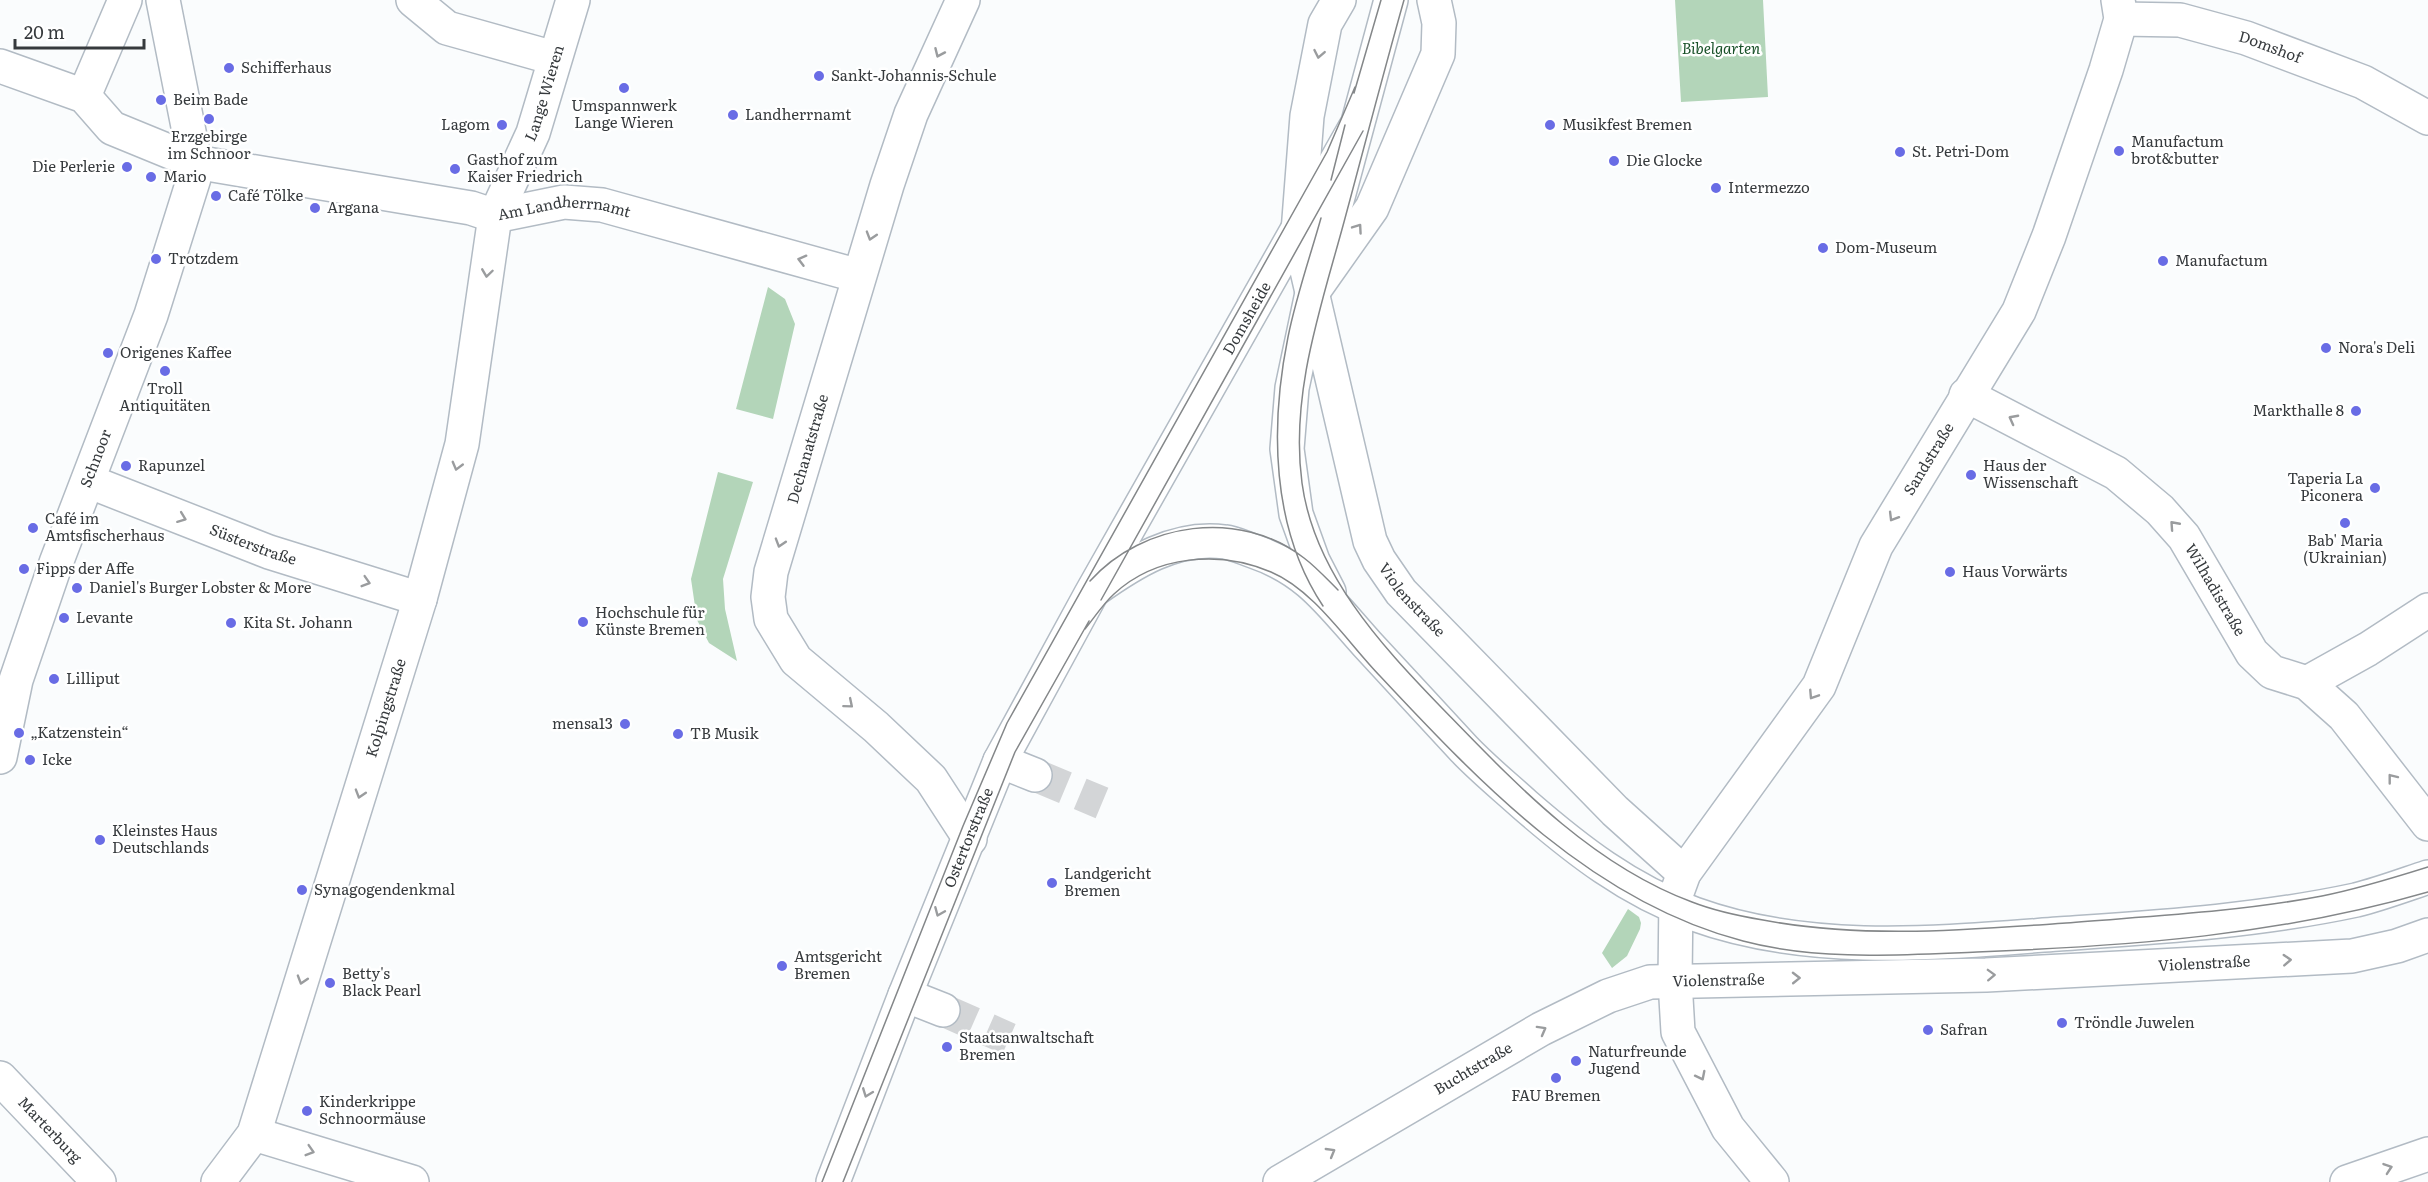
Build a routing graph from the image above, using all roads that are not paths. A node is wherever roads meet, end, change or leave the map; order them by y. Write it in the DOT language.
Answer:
graph roads {
  1 [pos="125,0"];
  2 [pos="163,0"];
  3 [pos="413,0"];
  4 [pos="573,0"];
  5 [pos="963,0"];
  6 [pos="1339,0"];
  7 [pos="1390,0"];
  8 [pos="1434,0"];
  9 [pos="2120,9"];
  10 [pos="554,58"];
  11 [pos="0,66"];
  12 [pos="1428,78"];
  13 [pos="84,96"];
  14 [pos="2428,118"];
  15 [pos="1355,128"];
  16 [pos="195,162"];
  17 [pos="495,216"];
  18 [pos="1298,232"];
  19 [pos="859,276"];
  20 [pos="1312,293"];
  21 [pos="1966,395"];
  22 [pos="1348,445"];
  23 [pos="88,482"];
  24 [pos="1140,508"];
  25 [pos="1094,590"];
  26 [pos="420,599"];
  27 [pos="1339,610"];
  28 [pos="2428,610"];
  29 [pos="2307,683"];
  30 [pos="0,757"];
  31 [pos="1000,761"];
  32 [pos="1035,775"];
  33 [pos="2428,824"];
  34 [pos="970,839"];
  35 [pos="1684,873"];
  36 [pos="2428,877"];
  37 [pos="1676,907"];
  38 [pos="2428,935"];
  39 [pos="1675,981"];
  40 [pos="905,995"];
  41 [pos="943,1010"];
  42 [pos="0,1078"];
  43 [pos="254,1134"];
  44 [pos="2428,1154"];
  45 [pos="99,1182"];
  46 [pos="218,1182"];
  47 [pos="412,1182"];
  48 [pos="833,1182"];
  49 [pos="1280,1182"];
  50 [pos="1772,1182"];
  51 [pos="2348,1182"];
  1 -- 13 [label="street"];
  2 -- 16 [label="street"];
  3 -- 10 [label="street"];
  4 -- 10 [label="street, Lange Wieren"];
  5 -- 19 [label="street, Dechanatstraße, one-way"];
  6 -- 18 [label="street, one-way"];
  7 -- 15 [label="street, Domsheide"];
  8 -- 12 [label="street"];
  9 -- 14 [label="street, Domshof"];
  9 -- 21 [label="street, Sandstraße"];
  10 -- 17 [label="street, Lange Wieren"];
  11 -- 13 [label="street"];
  12 -- 15 [label="street"];
  20 -- 12 [label="street, one-way"];
  13 -- 16 [label="street, Am Landherrnamt"];
  15 -- 18 [label="street, Domsheide"];
  15 -- 20 [label="street, Domsheide"];
  16 -- 17 [label="street, Am Landherrnamt"];
  16 -- 23 [label="street, Schnoor"];
  19 -- 17 [label="street, Am Landherrnamt, one-way"];
  17 -- 26 [label="street, Kolpingstraße, one-way"];
  18 -- 20 [label="street"];
  18 -- 24 [label="street, Domsheide"];
  19 -- 34 [label="street, Dechanatstraße, one-way"];
  20 -- 22 [label="street, Domsheide"];
  20 -- 27 [label="street"];
  29 -- 21 [label="street, Wilhadistraße, one-way"];
  21 -- 35 [label="street, Sandstraße, one-way"];
  22 -- 35 [label="street, Violenstraße"];
  23 -- 26 [label="street, Süsterstraße, one-way"];
  23 -- 30 [label="street, Schnoor"];
  24 -- 25 [label="street, Ostertorstraße"];
  25 -- 27 [label="street"];
  25 -- 31 [label="street, Ostertorstraße"];
  26 -- 43 [label="street, Kolpingstraße, one-way"];
  27 -- 37 [label="street"];
  28 -- 29 [label="street"];
  33 -- 29 [label="street, Wilhadistraße, one-way"];
  31 -- 32 [label="street"];
  31 -- 34 [label="street, Ostertorstraße"];
  34 -- 40 [label="street, Ostertorstraße, one-way"];
  35 -- 37 [label="street, Violenstraße"];
  36 -- 37 [label="street"];
  37 -- 39 [label="street, Violenstraße"];
  39 -- 38 [label="street, Violenstraße, one-way"];
  49 -- 39 [label="street, Buchtstraße, one-way"];
  39 -- 50 [label="street, one-way"];
  40 -- 41 [label="street"];
  40 -- 48 [label="street, Ostertorstraße, one-way"];
  42 -- 45 [label="street, Marterburg"];
  43 -- 46 [label="street, Kolpingstraße"];
  43 -- 47 [label="street, one-way"];
  51 -- 44 [label="street, one-way"];
}
